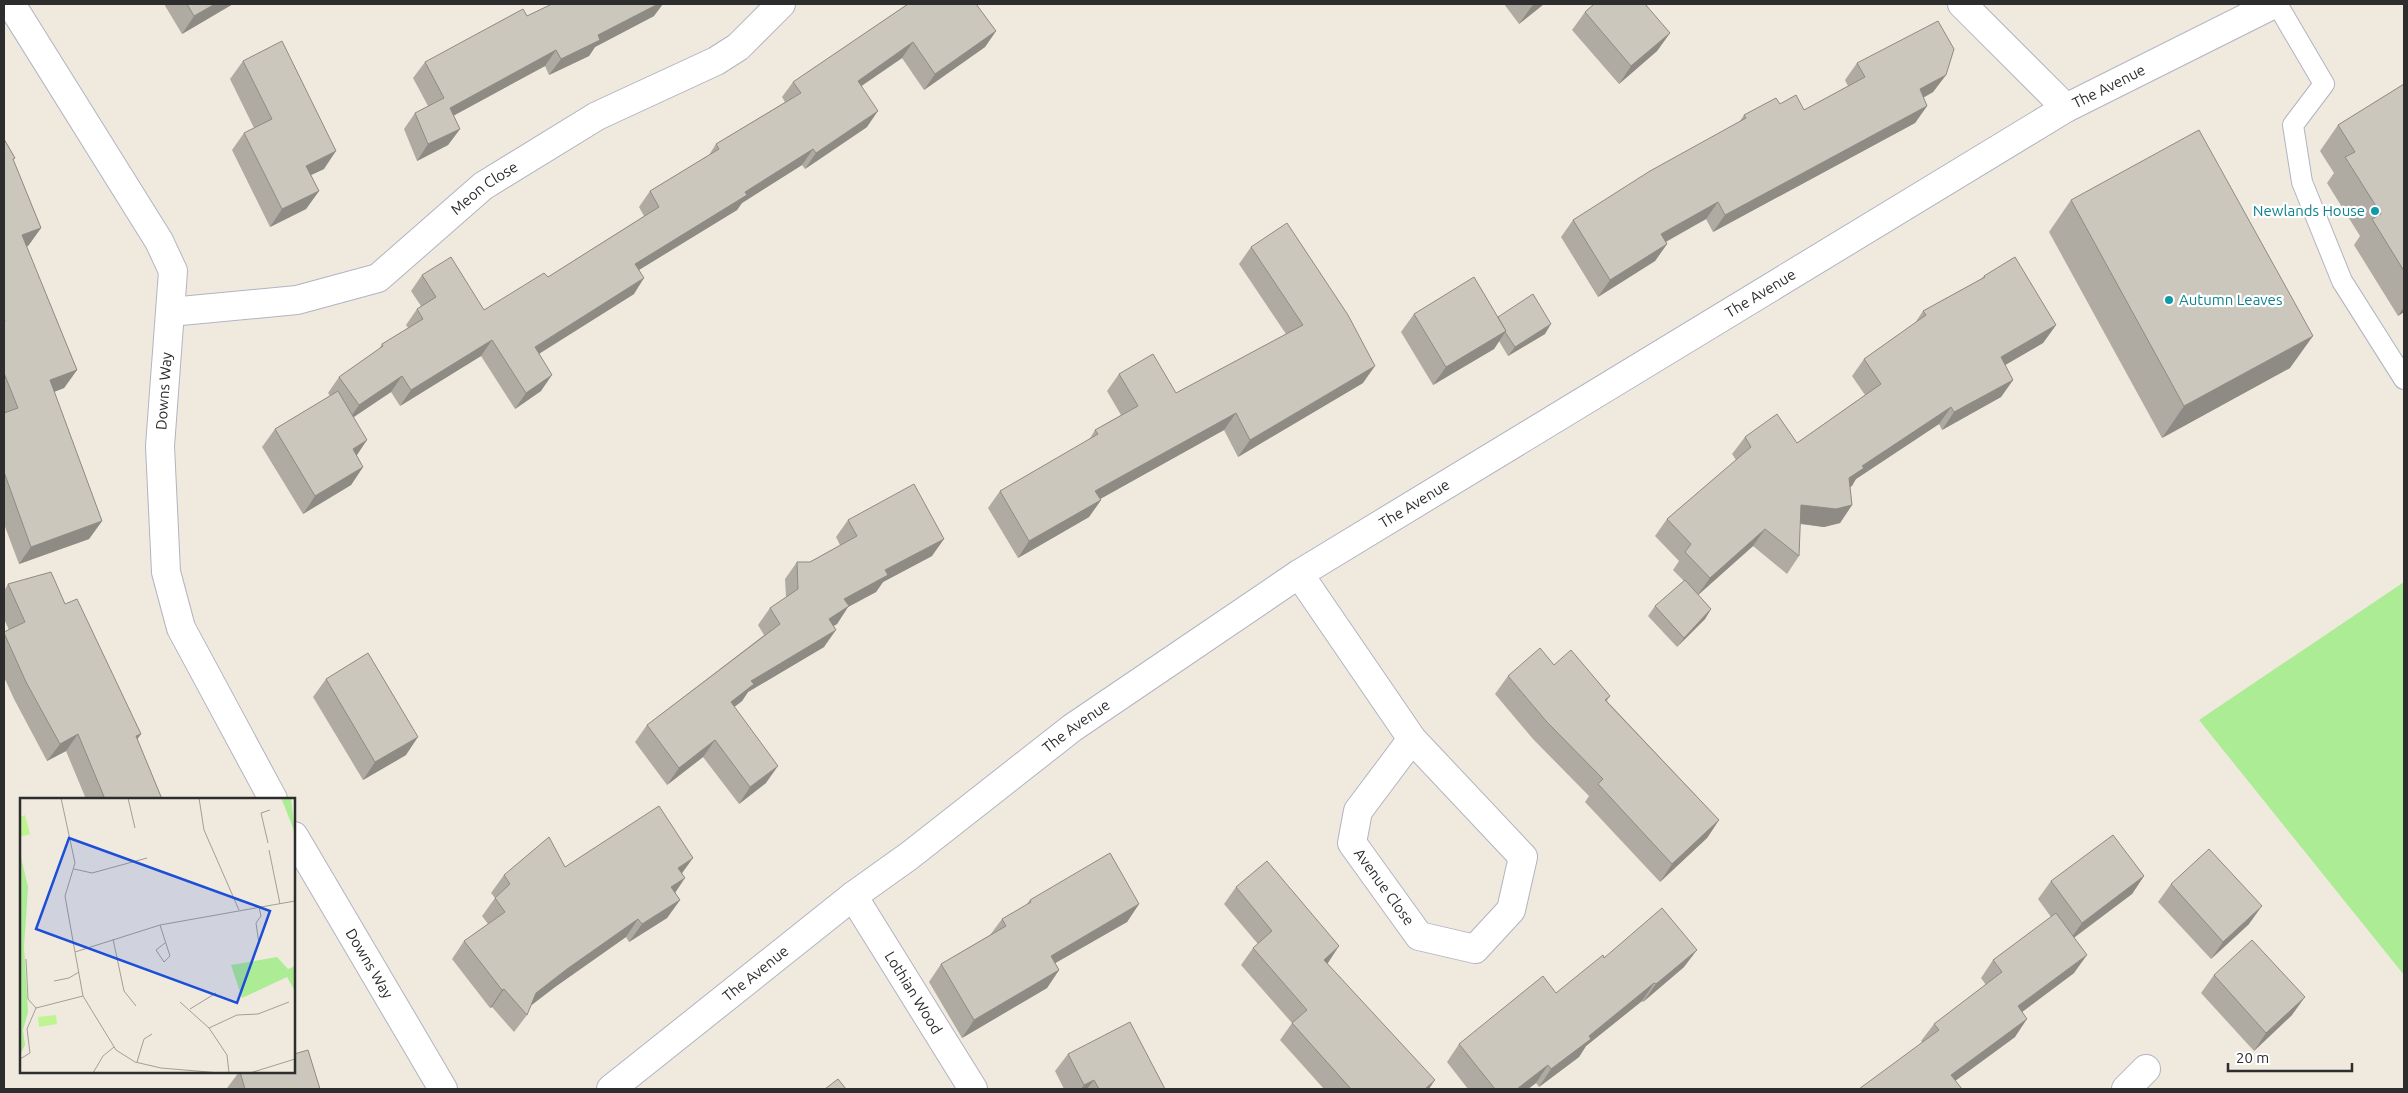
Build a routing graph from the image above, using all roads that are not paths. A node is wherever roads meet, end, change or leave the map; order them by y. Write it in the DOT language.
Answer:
graph roads {
  1 [pos="11,4"];
  2 [pos="781,4"];
  3 [pos="1962,4"];
  4 [pos="2275,4"];
  5 [pos="2066,108"];
  6 [pos="170,312"];
  7 [pos="2404,379"];
  8 [pos="1299,574"];
  9 [pos="1412,739"];
  10 [pos="272,798"];
  11 [pos="295,838"];
  12 [pos="853,896"];
  13 [pos="2146,1069"];
  14 [pos="443,1089"];
  15 [pos="611,1089"];
  16 [pos="973,1089"];
  17 [pos="2126,1089"];
  1 -- 6 [label="street, Downs Way"];
  2 -- 6 [label="street, Meon Close"];
  3 -- 5 [label="street"];
  4 -- 5 [label="street, The Avenue"];
  4 -- 7 [label="lane"];
  5 -- 8 [label="street, The Avenue"];
  6 -- 10 [label="street, Downs Way"];
  8 -- 9 [label="street, Avenue Close"];
  8 -- 12 [label="street, The Avenue"];
  9 -- 9 [label="street, Avenue Close"];
  11 -- 14 [label="street, Downs Way"];
  12 -- 15 [label="street, The Avenue"];
  12 -- 16 [label="street, Lothian Wood"];
  13 -- 17 [label="street"];
}
